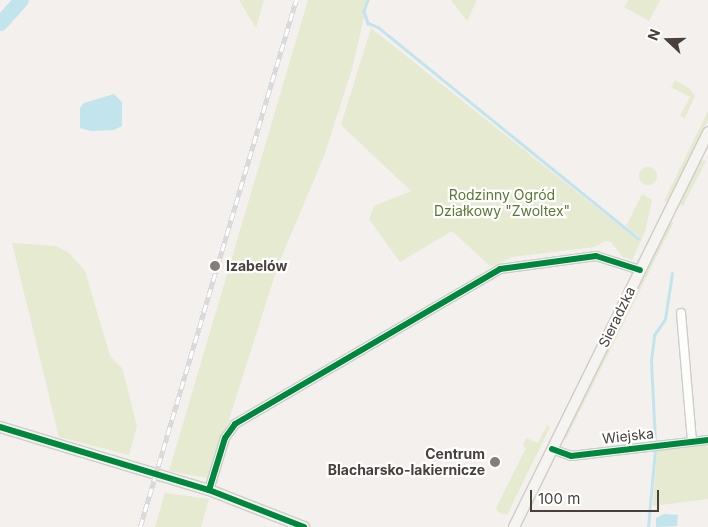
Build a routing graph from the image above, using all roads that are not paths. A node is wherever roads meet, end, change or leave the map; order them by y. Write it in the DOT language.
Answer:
graph roads {
  1 [pos="708,132"];
  2 [pos="640,270"];
  3 [pos="681,313"];
  4 [pos="0,427"];
  5 [pos="708,440"];
  6 [pos="692,441"];
  7 [pos="552,449"];
  8 [pos="209,490"];
  9 [pos="304,527"];
  10 [pos="514,527"];
  1 -- 2 [label="main road, Sieradzka"];
  2 -- 7 [label="main road, Sieradzka"];
  2 -- 8 [label="street"];
  3 -- 6 [label="street"];
  4 -- 8 [label="main road"];
  5 -- 6 [label="street, Wiejska"];
  6 -- 7 [label="street, Wiejska"];
  7 -- 10 [label="main road, Sieradzka"];
  8 -- 9 [label="main road"];
}
